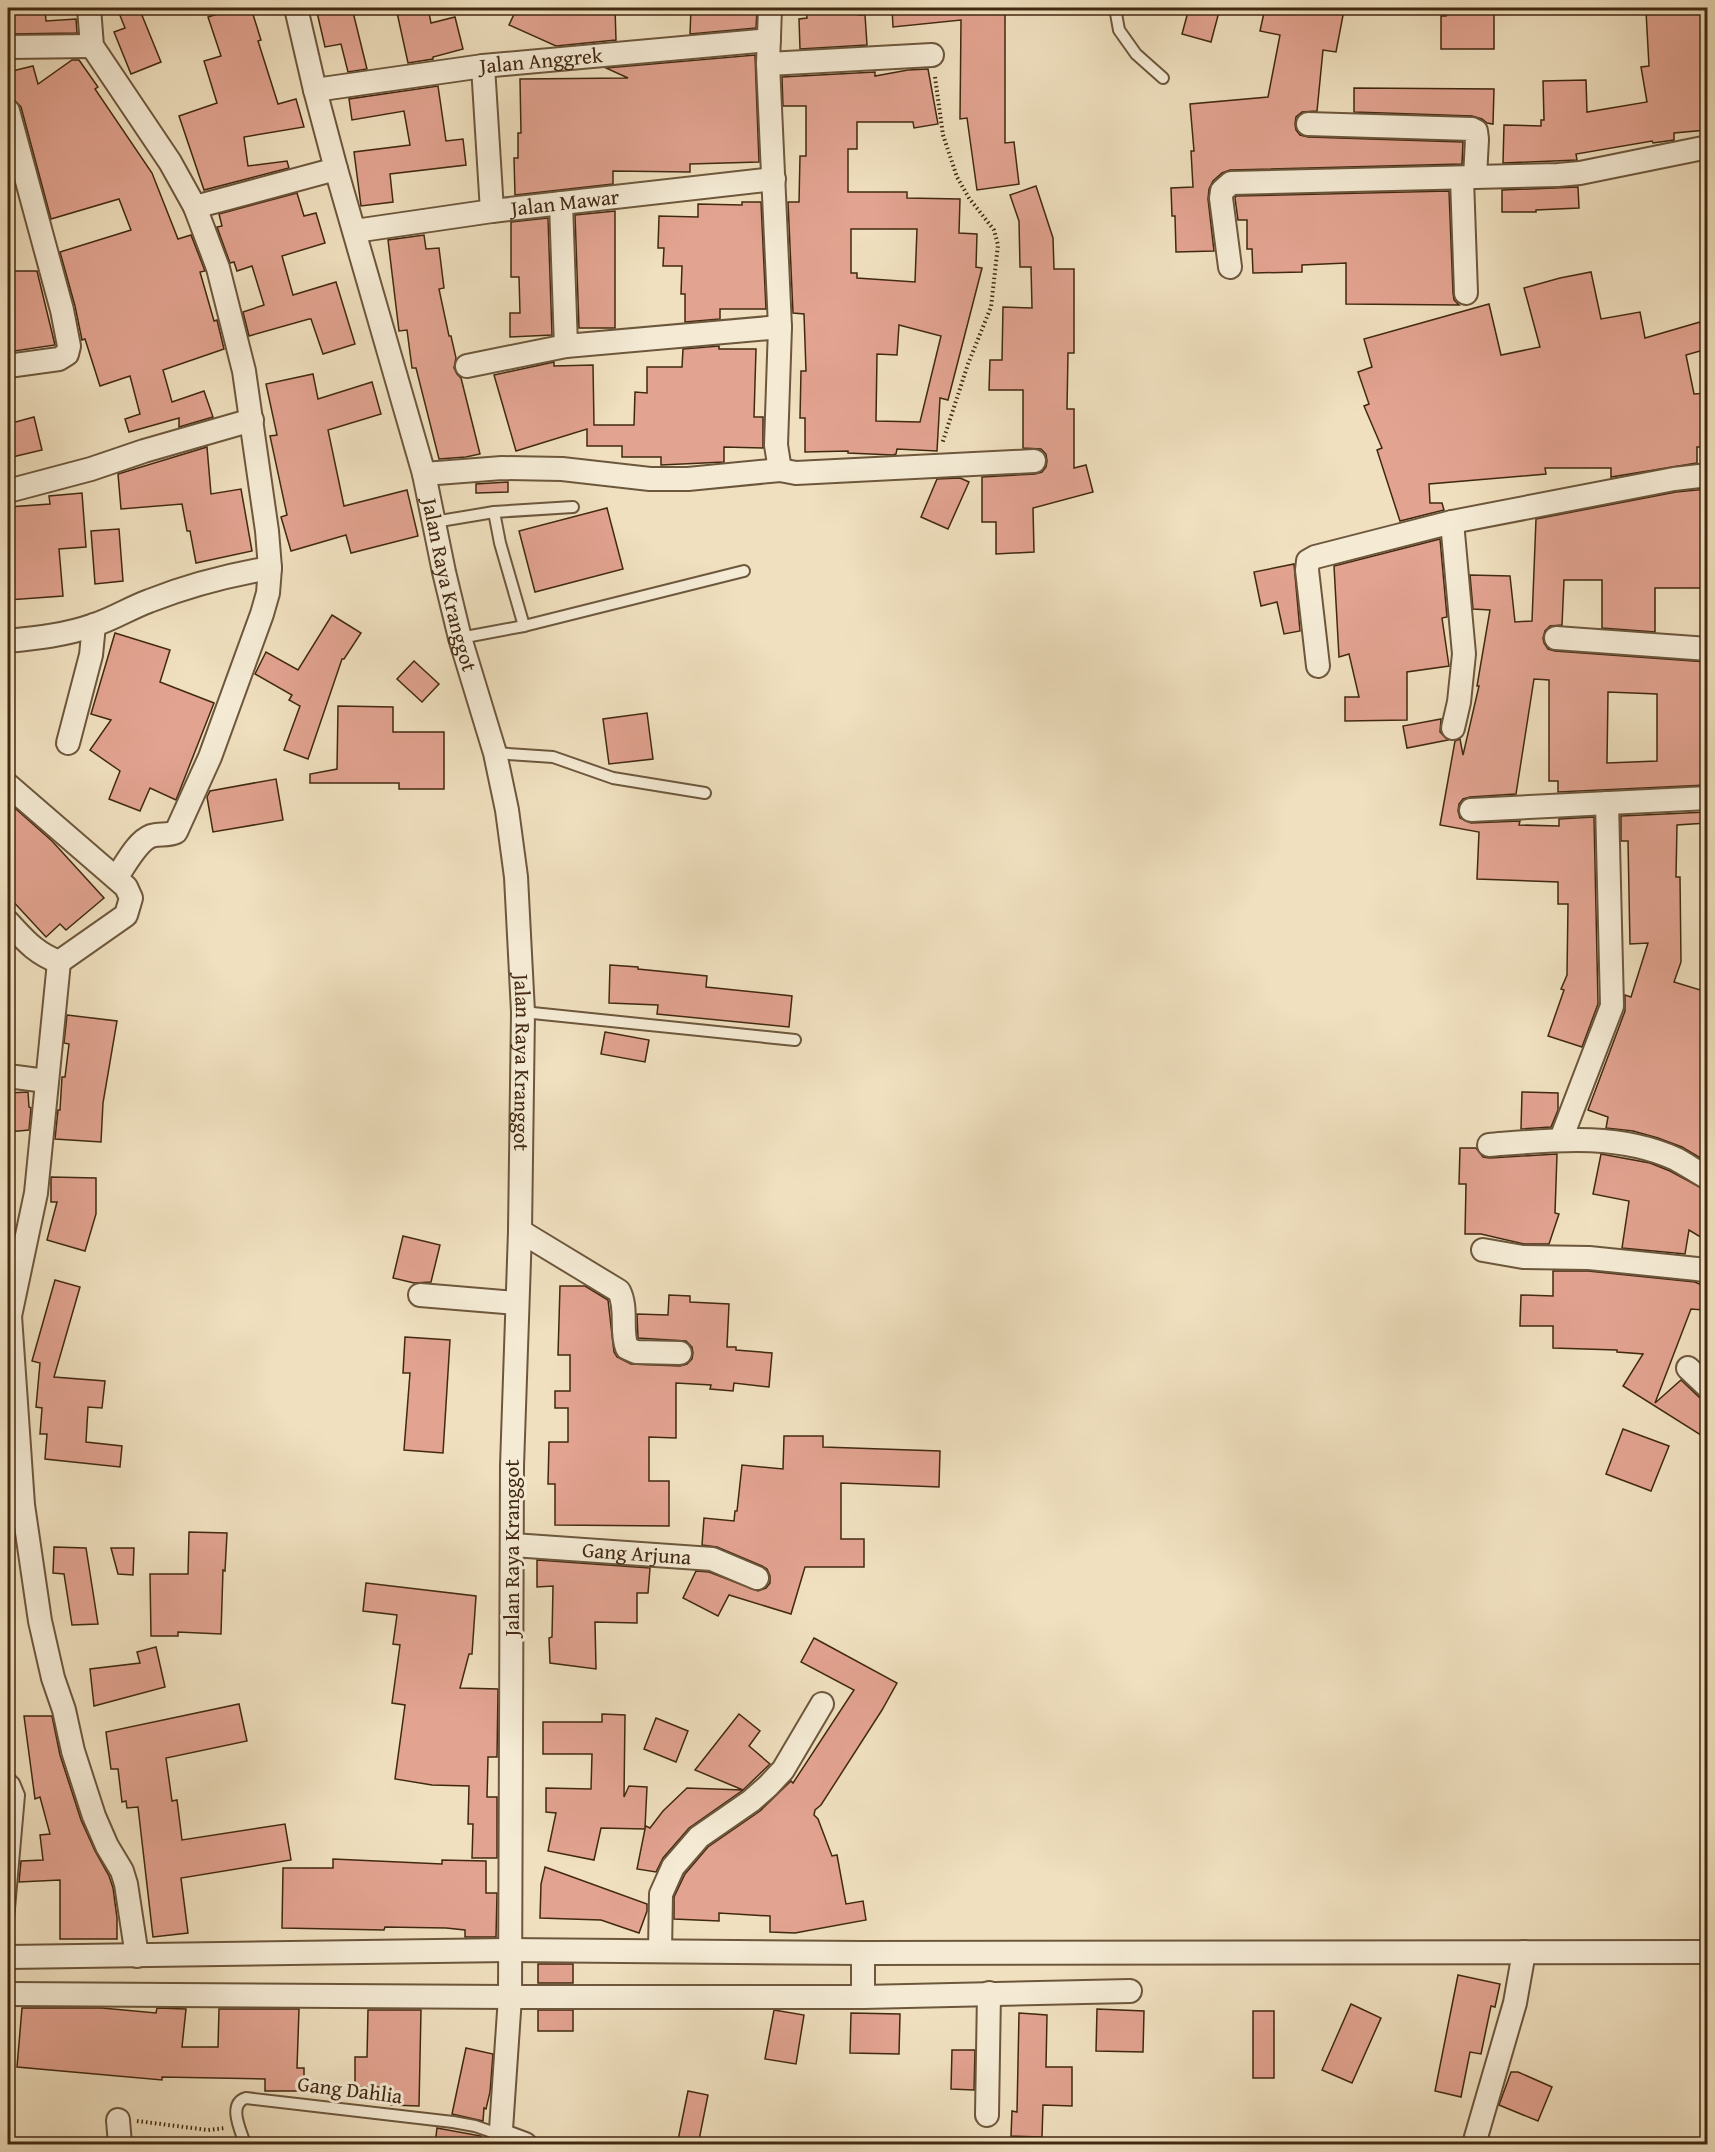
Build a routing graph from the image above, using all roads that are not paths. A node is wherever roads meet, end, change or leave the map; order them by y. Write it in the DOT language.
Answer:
graph roads {
  1 [pos="89,8"];
  2 [pos="296,8"];
  3 [pos="770,8"];
  4 [pos="1115,8"];
  5 [pos="769,40"];
  6 [pos="92,46"];
  7 [pos="8,47"];
  8 [pos="932,55"];
  9 [pos="768,64"];
  10 [pos="483,66"];
  11 [pos="1163,78"];
  12 [pos="315,90"];
  13 [pos="8,111"];
  14 [pos="1308,124"];
  15 [pos="1707,147"];
  16 [pos="336,170"];
  17 [pos="1468,178"];
  18 [pos="774,179"];
  19 [pos="561,203"];
  20 [pos="195,207"];
  21 [pos="492,211"];
  22 [pos="355,231"];
  23 [pos="1230,267"];
  24 [pos="1466,293"];
  25 [pos="780,327"];
  26 [pos="566,346"];
  27 [pos="8,366"];
  28 [pos="467,366"];
  29 [pos="252,420"];
  30 [pos="1034,461"];
  31 [pos="780,470"];
  32 [pos="424,474"];
  33 [pos="1707,475"];
  34 [pos="8,491"];
  35 [pos="573,507"];
  36 [pos="494,512"];
  37 [pos="434,522"];
  38 [pos="1452,522"];
  39 [pos="270,568"];
  40 [pos="744,571"];
  41 [pos="94,625"];
  42 [pos="524,626"];
  43 [pos="460,638"];
  44 [pos="1556,638"];
  45 [pos="8,641"];
  46 [pos="1707,649"];
  47 [pos="1318,666"];
  48 [pos="1453,728"];
  49 [pos="68,742"];
  50 [pos="495,753"];
  51 [pos="8,785"];
  52 [pos="705,793"];
  53 [pos="1707,798"];
  54 [pos="1607,803"];
  55 [pos="1471,810"];
  56 [pos="116,878"];
  57 [pos="8,922"];
  58 [pos="59,962"];
  59 [pos="523,1012"];
  60 [pos="795,1041"];
  61 [pos="8,1076"];
  62 [pos="46,1081"];
  63 [pos="1561,1139"];
  64 [pos="1490,1145"];
  65 [pos="1707,1176"];
  66 [pos="520,1231"];
  67 [pos="1483,1250"];
  68 [pos="1707,1273"];
  69 [pos="420,1296"];
  70 [pos="516,1303"];
  71 [pos="9,1306"];
  72 [pos="680,1353"];
  73 [pos="1688,1368"];
  74 [pos="1707,1387"];
  75 [pos="513,1545"];
  76 [pos="757,1578"];
  77 [pos="822,1704"];
  78 [pos="8,1777"];
  79 [pos="8,1920"];
  80 [pos="660,1951"];
  81 [pos="1524,1952"];
  82 [pos="1707,1952"];
  83 [pos="137,1956"];
  84 [pos="508,1956"];
  85 [pos="8,1957"];
  86 [pos="864,1959"];
  87 [pos="1130,1990"];
  88 [pos="989,1993"];
  89 [pos="8,1994"];
  90 [pos="510,1994"];
  91 [pos="863,1994"];
  92 [pos="987,2115"];
  93 [pos="118,2120"];
  94 [pos="500,2140"];
  95 [pos="120,2145"];
  96 [pos="245,2145"];
  97 [pos="525,2145"];
  98 [pos="1474,2145"];
  1 -- 6 [label="street"];
  2 -- 12 [label="street, Jalan Raya Kranggot"];
  3 -- 5 [label="street"];
  4 -- 11 [label="lane"];
  5 -- 9 [label="street"];
  5 -- 10 [label="street, Jalan Anggrek"];
  6 -- 7 [label="street"];
  6 -- 20 [label="street"];
  8 -- 9 [label="street"];
  9 -- 18 [label="street"];
  10 -- 12 [label="street, Jalan Anggrek"];
  10 -- 21 [label="street"];
  12 -- 16 [label="street, Jalan Raya Kranggot"];
  13 -- 27 [label="street"];
  14 -- 17 [label="street"];
  15 -- 17 [label="street"];
  16 -- 20 [label="street"];
  16 -- 22 [label="street, Jalan Raya Kranggot"];
  17 -- 23 [label="street"];
  17 -- 24 [label="street"];
  18 -- 19 [label="street, Jalan Mawar"];
  18 -- 25 [label="street"];
  19 -- 21 [label="street, Jalan Mawar"];
  19 -- 26 [label="street"];
  20 -- 29 [label="street"];
  21 -- 22 [label="street, Jalan Mawar"];
  22 -- 32 [label="street, Jalan Raya Kranggot"];
  25 -- 26 [label="street"];
  25 -- 31 [label="street"];
  26 -- 28 [label="street"];
  29 -- 34 [label="street"];
  29 -- 39 [label="street"];
  30 -- 31 [label="street"];
  31 -- 32 [label="street"];
  32 -- 37 [label="street, Jalan Raya Kranggot"];
  33 -- 38 [label="street"];
  35 -- 36 [label="lane"];
  36 -- 37 [label="lane"];
  36 -- 42 [label="lane"];
  37 -- 43 [label="street, Jalan Raya Kranggot"];
  38 -- 47 [label="street"];
  38 -- 48 [label="street"];
  39 -- 41 [label="street"];
  39 -- 56 [label="street"];
  40 -- 42 [label="lane"];
  41 -- 45 [label="street"];
  41 -- 49 [label="street"];
  42 -- 43 [label="lane"];
  43 -- 50 [label="street, Jalan Raya Kranggot"];
  44 -- 46 [label="street"];
  50 -- 52 [label="lane"];
  50 -- 59 [label="street, Jalan Raya Kranggot"];
  51 -- 56 [label="street"];
  53 -- 54 [label="street"];
  54 -- 55 [label="street"];
  54 -- 63 [label="street"];
  56 -- 58 [label="street"];
  57 -- 58 [label="street"];
  58 -- 62 [label="street"];
  59 -- 60 [label="lane"];
  59 -- 66 [label="street, Jalan Raya Kranggot"];
  61 -- 62 [label="street"];
  62 -- 71 [label="street"];
  63 -- 64 [label="street"];
  63 -- 65 [label="street"];
  66 -- 70 [label="street, Jalan Raya Kranggot"];
  66 -- 72 [label="street"];
  67 -- 68 [label="street"];
  69 -- 70 [label="street"];
  70 -- 75 [label="street, Jalan Raya Kranggot"];
  71 -- 83 [label="street"];
  73 -- 74 [label="street"];
  75 -- 76 [label="street, Gang Arjuna"];
  75 -- 84 [label="street, Jalan Raya Kranggot"];
  77 -- 80 [label="street"];
  78 -- 79 [label="lane"];
  80 -- 84 [label="street"];
  80 -- 86 [label="street"];
  81 -- 82 [label="street"];
  81 -- 86 [label="street"];
  81 -- 98 [label="street"];
  83 -- 84 [label="street"];
  83 -- 85 [label="street"];
  84 -- 90 [label="street, Jalan Raya Kranggot"];
  86 -- 91 [label="street"];
  87 -- 88 [label="street"];
  88 -- 91 [label="street"];
  88 -- 92 [label="street"];
  89 -- 90 [label="street"];
  90 -- 91 [label="street"];
  90 -- 94 [label="street, Jalan Raya Kranggot"];
  93 -- 95 [label="street"];
  94 -- 96 [label="lane, Gang Dahlia"];
  94 -- 97 [label="street"];
}
